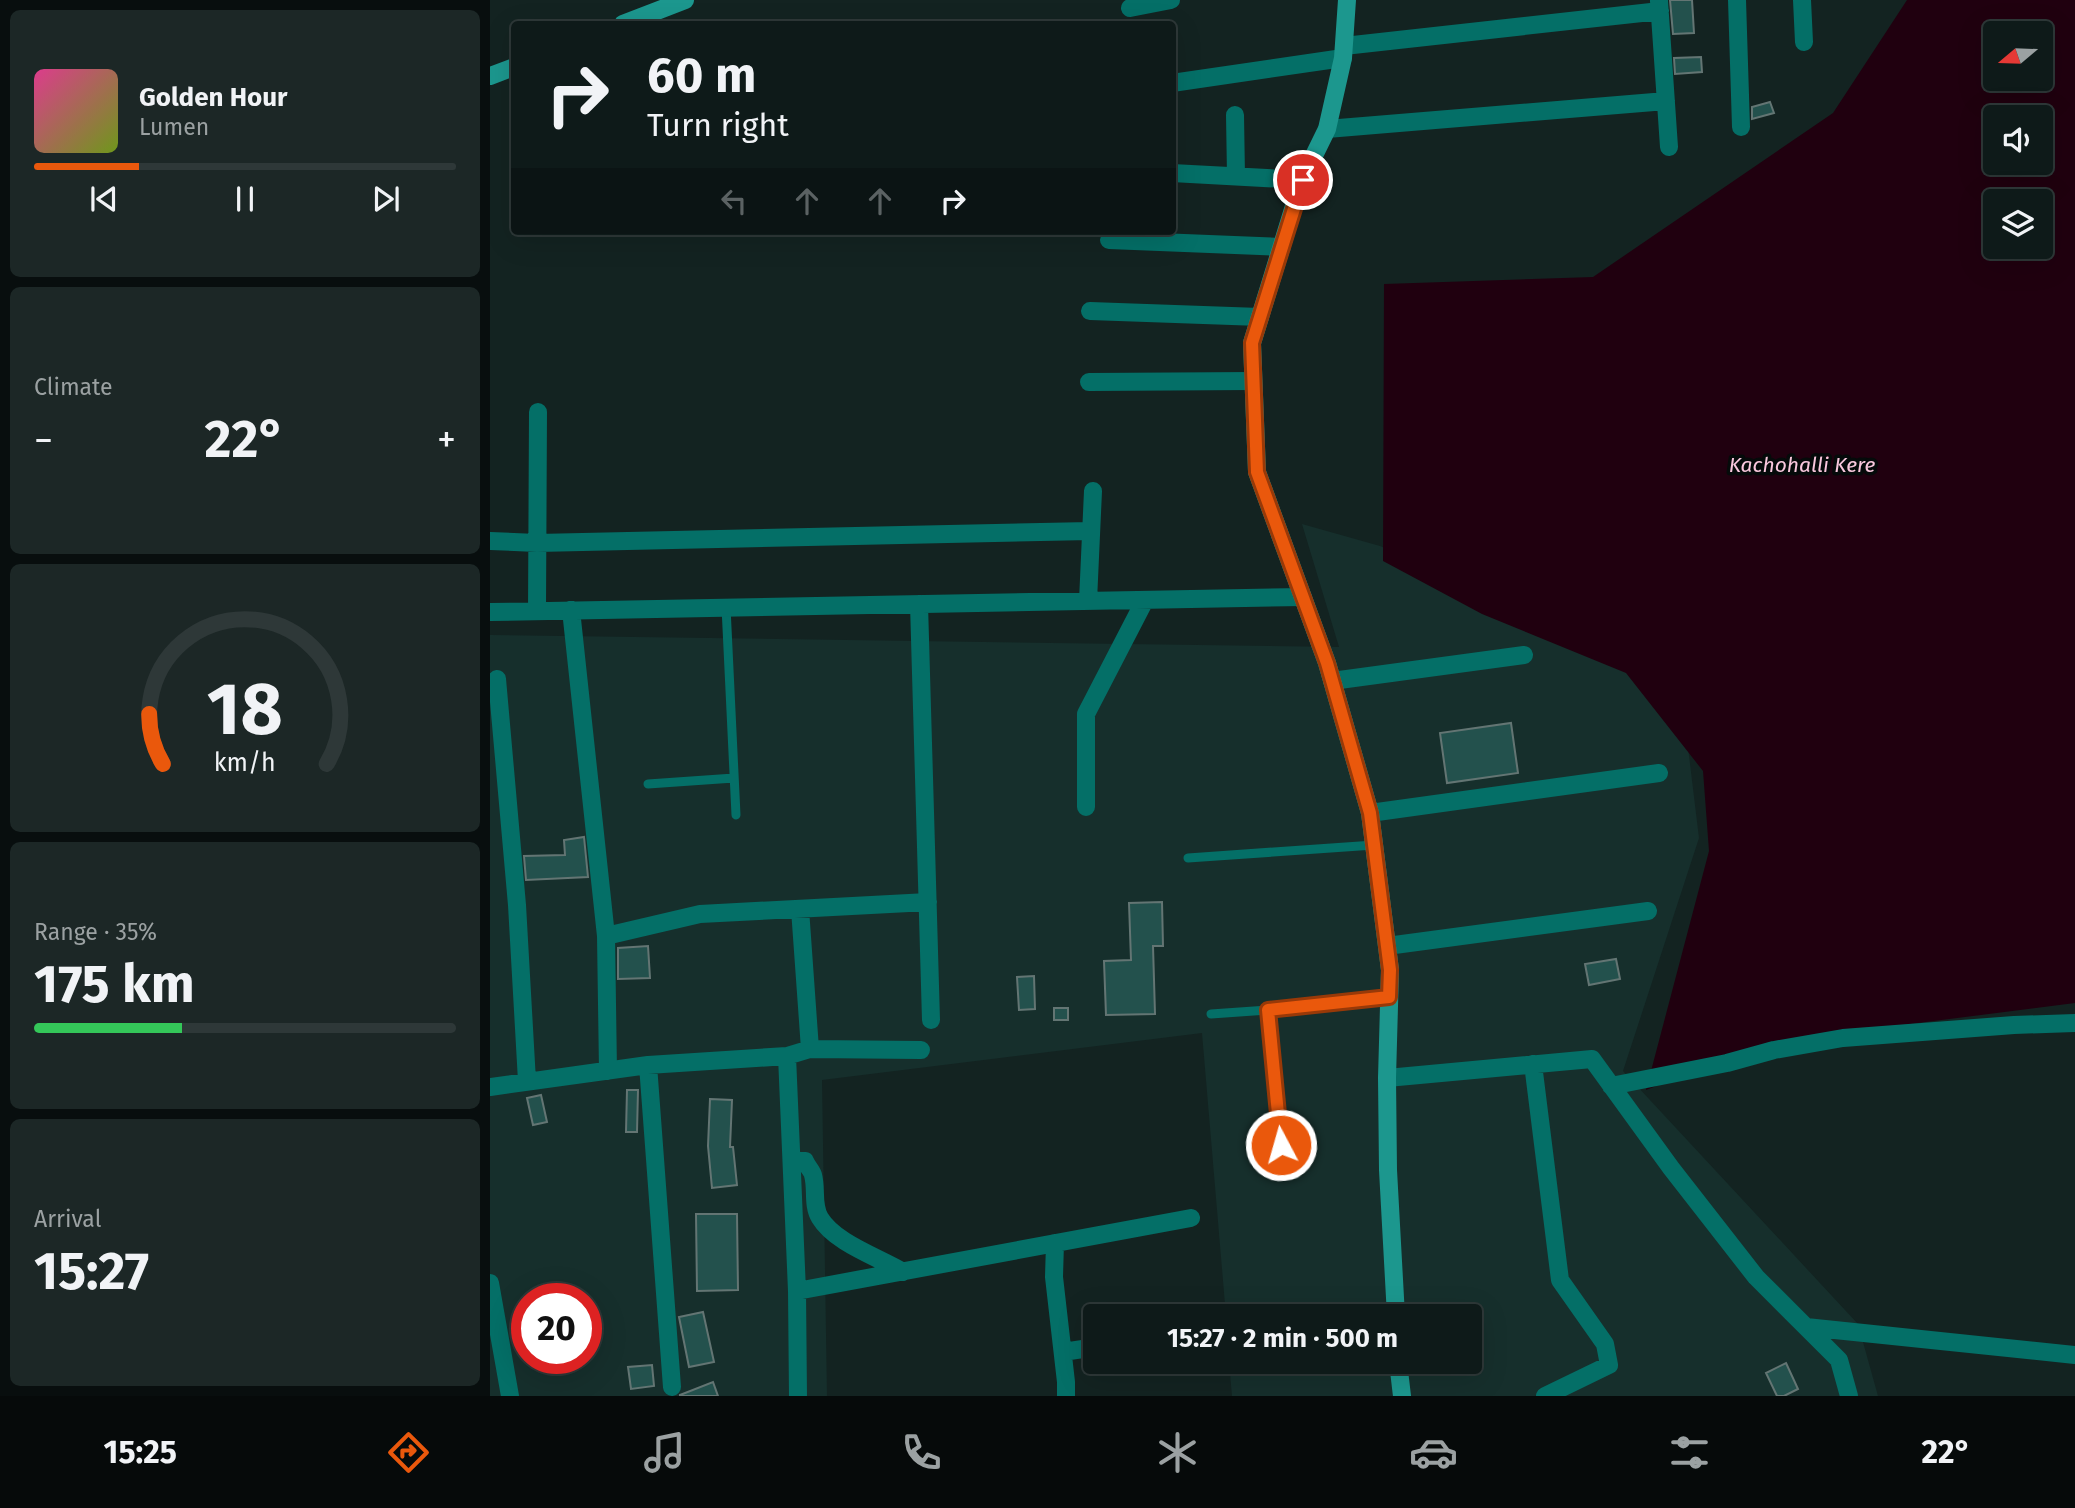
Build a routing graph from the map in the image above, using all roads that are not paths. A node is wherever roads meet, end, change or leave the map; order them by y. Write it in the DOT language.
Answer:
graph roads {
  1 [pos="685,0"];
  2 [pos="1171,0"];
  3 [pos="1347,0"];
  4 [pos="1737,0"];
  5 [pos="1802,0"];
  6 [pos="1660,5"];
  7 [pos="1130,8"];
  8 [pos="631,21"];
  9 [pos="1804,42"];
  10 [pos="1343,52"];
  11 [pos="511,68"];
  12 [pos="490,76"];
  13 [pos="1176,82"];
  14 [pos="1666,101"];
  15 [pos="1235,115"];
  16 [pos="1741,127"];
  17 [pos="1327,129"];
  18 [pos="1669,148"];
  19 [pos="1176,173"];
  20 [pos="1236,176"];
  21 [pos="1303,180"];
  22 [pos="1109,240"];
  23 [pos="1282,247"];
  24 [pos="1090,311"];
  25 [pos="1260,317"];
  26 [pos="1089,382"];
  27 [pos="1253,382"];
  28 [pos="538,412"];
  29 [pos="1093,491"];
  30 [pos="1090,531"];
  31 [pos="490,541"];
  32 [pos="537,542"];
  33 [pos="1303,597"];
  34 [pos="1145,600"];
  35 [pos="1088,601"];
  36 [pos="919,604"];
  37 [pos="726,607"];
  38 [pos="570,610"];
  39 [pos="537,611"];
  40 [pos="490,612"];
  41 [pos="1524,655"];
  42 [pos="497,679"];
  43 [pos="1332,681"];
  44 [pos="1660,773"];
  45 [pos="734,778"];
  46 [pos="648,783"];
  47 [pos="1086,807"];
  48 [pos="1370,813"];
  49 [pos="736,815"];
  50 [pos="1374,845"];
  51 [pos="1188,859"];
  52 [pos="928,902"];
  53 [pos="800,909"];
  54 [pos="1648,911"];
  55 [pos="606,936"];
  56 [pos="1387,946"];
  57 [pos="1389,997"];
  58 [pos="1268,1010"];
  59 [pos="1211,1014"];
  60 [pos="931,1020"];
  61 [pos="2075,1023"];
  62 [pos="810,1049"];
  63 [pos="921,1050"];
  64 [pos="788,1056"];
  65 [pos="1533,1064"];
  66 [pos="648,1065"];
  67 [pos="608,1071"];
  68 [pos="1387,1078"];
  69 [pos="527,1081"];
  70 [pos="1611,1086"];
  71 [pos="490,1087"];
  72 [pos="792,1160"];
  73 [pos="1284,1172"];
  74 [pos="1191,1218"];
  75 [pos="1055,1243"];
  76 [pos="903,1272"];
  77 [pos="490,1283"];
  78 [pos="797,1291"];
  79 [pos="1395,1304"];
  80 [pos="1806,1327"];
  81 [pos="1083,1349"];
  82 [pos="1063,1352"];
  83 [pos="2075,1355"];
  84 [pos="1399,1374"];
  85 [pos="672,1387"];
  86 [pos="510,1396"];
  87 [pos="798,1396"];
  88 [pos="1066,1396"];
  89 [pos="1402,1396"];
  90 [pos="1545,1396"];
  91 [pos="1849,1396"];
  1 -- 8 [label="street"];
  2 -- 7 [label="street"];
  3 -- 10 [label="street"];
  4 -- 16 [label="street"];
  5 -- 9 [label="street"];
  6 -- 10 [label="street"];
  6 -- 14 [label="street"];
  10 -- 13 [label="street"];
  10 -- 17 [label="street"];
  11 -- 12 [label="street"];
  14 -- 17 [label="street"];
  14 -- 18 [label="street"];
  15 -- 20 [label="street"];
  17 -- 21 [label="street"];
  19 -- 20 [label="street"];
  20 -- 21 [label="street"];
  21 -- 23 [label="street"];
  22 -- 23 [label="street"];
  23 -- 25 [label="street"];
  24 -- 25 [label="street"];
  25 -- 27 [label="street"];
  26 -- 27 [label="street"];
  27 -- 33 [label="street"];
  28 -- 32 [label="street"];
  29 -- 30 [label="street"];
  30 -- 32 [label="street"];
  30 -- 35 [label="street"];
  31 -- 32 [label="street"];
  32 -- 39 [label="street"];
  33 -- 34 [label="street"];
  33 -- 43 [label="street"];
  34 -- 35 [label="street"];
  34 -- 47 [label="street"];
  35 -- 36 [label="street"];
  36 -- 37 [label="street"];
  36 -- 52 [label="street"];
  37 -- 38 [label="street"];
  37 -- 45 [label="lane"];
  38 -- 39 [label="street"];
  38 -- 55 [label="street"];
  39 -- 40 [label="street"];
  41 -- 43 [label="street"];
  42 -- 69 [label="street"];
  43 -- 48 [label="street"];
  44 -- 48 [label="street"];
  45 -- 46 [label="lane"];
  45 -- 49 [label="lane"];
  48 -- 50 [label="street"];
  50 -- 51 [label="lane"];
  50 -- 56 [label="street"];
  52 -- 53 [label="street"];
  52 -- 60 [label="street"];
  53 -- 55 [label="street"];
  53 -- 62 [label="street"];
  54 -- 56 [label="street"];
  55 -- 67 [label="street"];
  56 -- 57 [label="street"];
  57 -- 58 [label="lane"];
  57 -- 68 [label="street"];
  58 -- 59 [label="lane"];
  58 -- 73 [label="lane"];
  61 -- 70 [label="street"];
  62 -- 63 [label="street"];
  62 -- 64 [label="street"];
  64 -- 66 [label="street"];
  64 -- 72 [label="street"];
  65 -- 68 [label="street"];
  65 -- 70 [label="street"];
  65 -- 90 [label="street"];
  66 -- 67 [label="street"];
  66 -- 85 [label="street"];
  67 -- 69 [label="street"];
  68 -- 79 [label="street"];
  69 -- 71 [label="street"];
  70 -- 80 [label="street"];
  72 -- 76 [label="street"];
  72 -- 78 [label="street"];
  74 -- 75 [label="street"];
  75 -- 76 [label="street"];
  75 -- 82 [label="street"];
  76 -- 78 [label="street"];
  77 -- 86 [label="street"];
  78 -- 87 [label="street"];
  80 -- 83 [label="street"];
  80 -- 91 [label="street"];
  81 -- 82 [label="street"];
  82 -- 88 [label="street"];
  84 -- 89 [label="street"];
}
